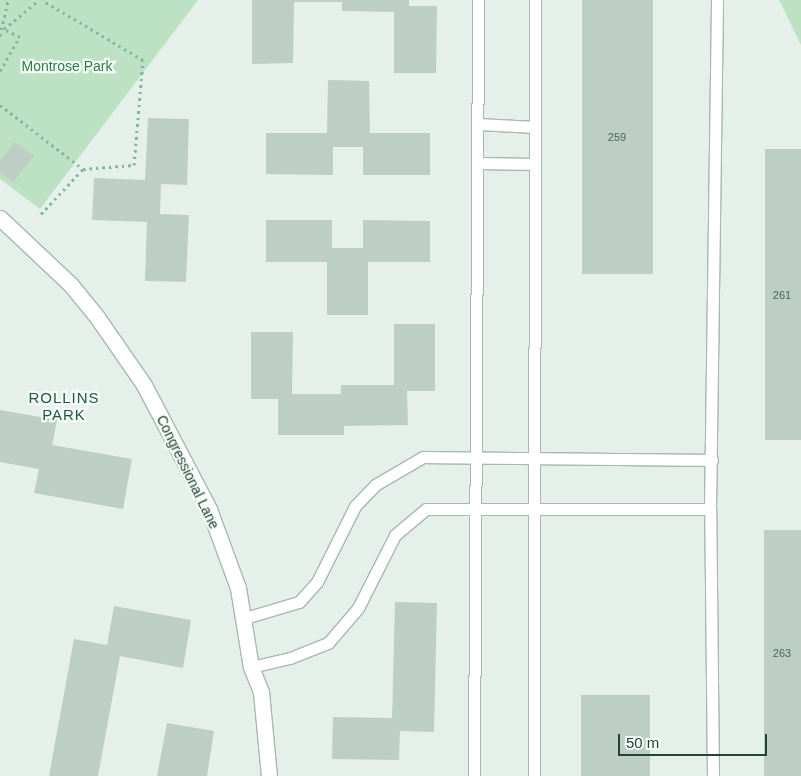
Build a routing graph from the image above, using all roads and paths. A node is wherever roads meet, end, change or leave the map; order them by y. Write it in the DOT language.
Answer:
graph roads {
  1 [pos="8,0"];
  2 [pos="40,0"];
  3 [pos="478,0"];
  4 [pos="535,0"];
  5 [pos="717,0"];
  6 [pos="4,28"];
  7 [pos="0,36"];
  8 [pos="0,71"];
  9 [pos="0,105"];
  10 [pos="478,124"];
  11 [pos="535,127"];
  12 [pos="478,163"];
  13 [pos="535,164"];
  14 [pos="84,168"];
  15 [pos="41,214"];
  16 [pos="0,218"];
  17 [pos="478,455"];
  18 [pos="535,456"];
  19 [pos="712,460"];
  20 [pos="477,507"];
  21 [pos="533,508"];
  22 [pos="710,509"];
  23 [pos="245,618"];
  24 [pos="251,667"];
  25 [pos="269,776"];
  26 [pos="474,776"];
  27 [pos="534,776"];
  28 [pos="713,776"];
  1 -- 6 [label="path"];
  2 -- 6 [label="path"];
  2 -- 14 [label="path"];
  3 -- 10 [label="lane"];
  4 -- 11 [label="lane"];
  5 -- 19 [label="lane"];
  6 -- 7 [label="path"];
  6 -- 8 [label="path"];
  9 -- 14 [label="path"];
  10 -- 11 [label="lane"];
  10 -- 12 [label="lane"];
  11 -- 13 [label="lane"];
  12 -- 13 [label="lane"];
  12 -- 17 [label="lane"];
  13 -- 18 [label="lane"];
  14 -- 15 [label="path"];
  16 -- 23 [label="street, Congressional Lane"];
  17 -- 18 [label="lane"];
  17 -- 20 [label="lane"];
  17 -- 23 [label="lane"];
  18 -- 19 [label="lane"];
  18 -- 21 [label="lane"];
  19 -- 22 [label="lane"];
  20 -- 21 [label="lane"];
  20 -- 24 [label="lane"];
  20 -- 26 [label="lane"];
  21 -- 22 [label="lane"];
  21 -- 27 [label="lane"];
  22 -- 28 [label="lane"];
  23 -- 24 [label="street, Congressional Lane"];
  24 -- 25 [label="street, Congressional Lane"];
}
